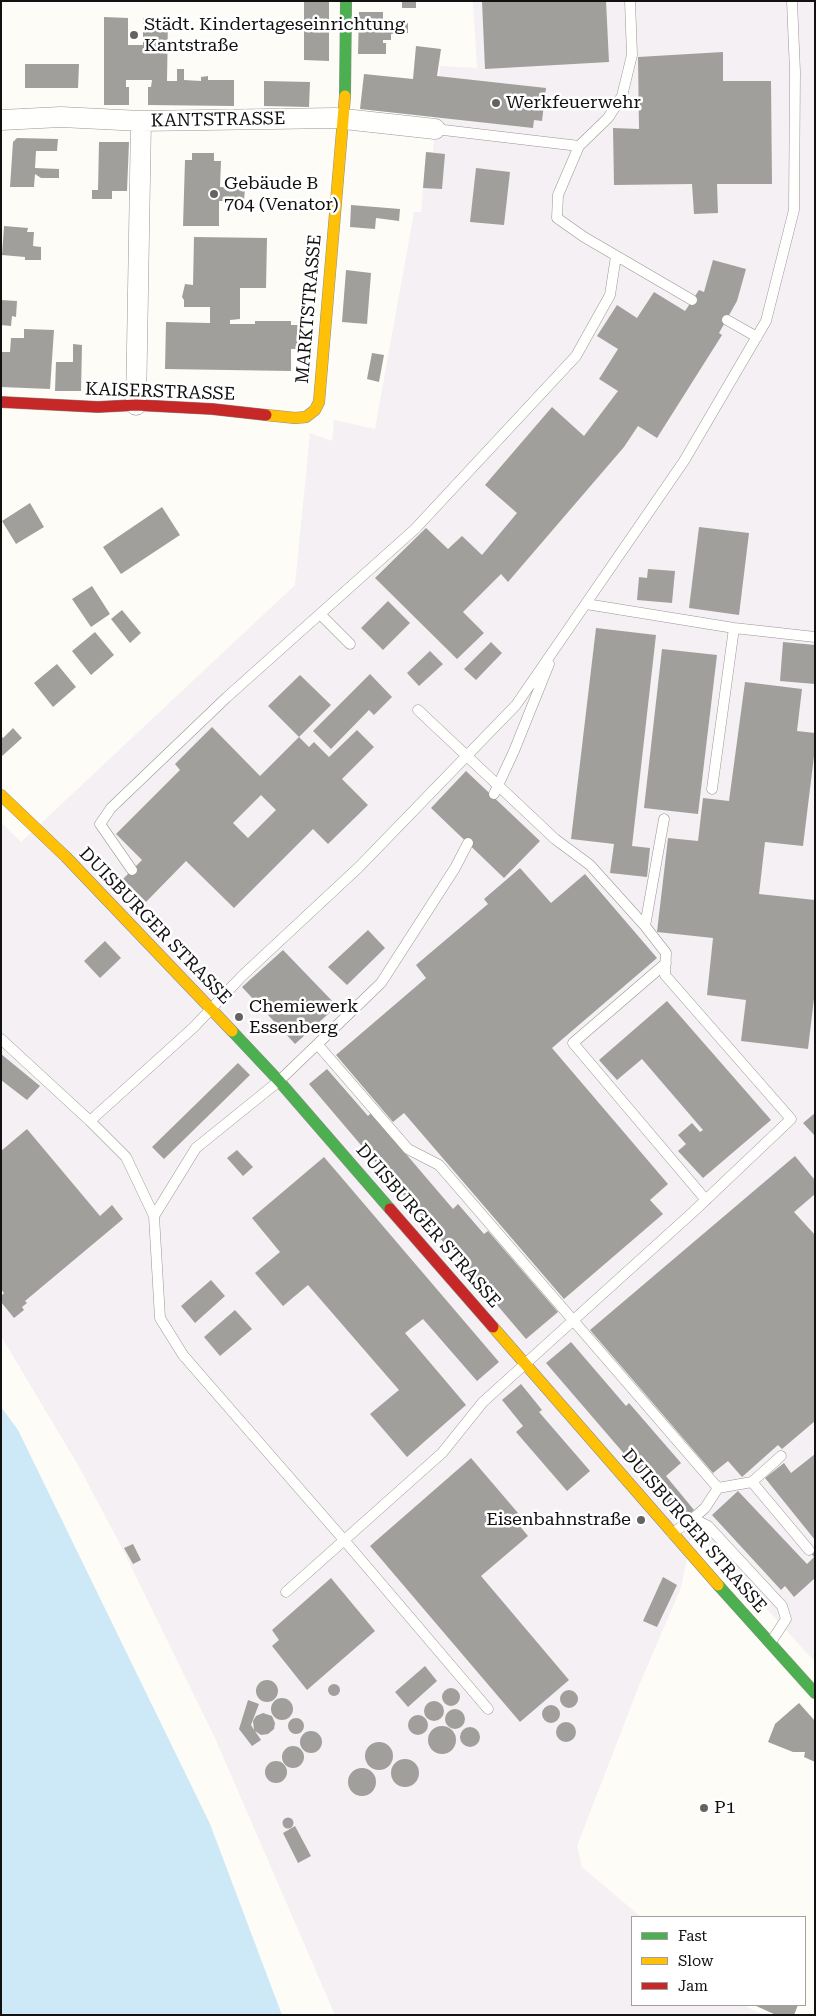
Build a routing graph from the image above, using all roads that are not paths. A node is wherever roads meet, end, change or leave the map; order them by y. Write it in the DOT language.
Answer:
graph roads {
  1 [pos="346,1"];
  2 [pos="630,1"];
  3 [pos="792,1"];
  4 [pos="1,120"];
  5 [pos="342,120"];
  6 [pos="142,121"];
  7 [pos="435,129"];
  8 [pos="579,146"];
  9 [pos="616,256"];
  10 [pos="692,300"];
  11 [pos="727,320"];
  12 [pos="757,337"];
  13 [pos="1,402"];
  14 [pos="136,405"];
  15 [pos="315,410"];
  16 [pos="586,604"];
  17 [pos="320,614"];
  18 [pos="734,628"];
  19 [pos="815,637"];
  20 [pos="350,644"];
  21 [pos="557,645"];
  22 [pos="418,710"];
  23 [pos="466,756"];
  24 [pos="496,789"];
  25 [pos="712,789"];
  26 [pos="1,795"];
  27 [pos="664,819"];
  28 [pos="468,843"];
  29 [pos="132,870"];
  30 [pos="645,926"];
  31 [pos="666,963"];
  32 [pos="211,1009"];
  33 [pos="1,1039"];
  34 [pos="318,1045"];
  35 [pos="279,1081"];
  36 [pos="90,1121"];
  37 [pos="706,1200"];
  38 [pos="154,1216"];
  39 [pos="574,1321"];
  40 [pos="525,1366"];
  41 [pos="781,1456"];
  42 [pos="752,1482"];
  43 [pos="718,1488"];
  44 [pos="689,1522"];
  45 [pos="672,1533"];
  46 [pos="344,1540"];
  47 [pos="809,1550"];
  48 [pos="286,1592"];
  49 [pos="770,1643"];
  50 [pos="815,1693"];
  51 [pos="488,1709"];
  1 -- 5 [label="main road, MARKTSTRASSE"];
  2 -- 8 [label="lane"];
  3 -- 12 [label="lane"];
  4 -- 6 [label="street, KANTSTRASSE"];
  5 -- 6 [label="street, KANTSTRASSE"];
  5 -- 7 [label="street, KANTSTRASSE"];
  5 -- 15 [label="main road, MARKTSTRASSE"];
  6 -- 14 [label="street"];
  7 -- 8 [label="lane"];
  8 -- 9 [label="lane"];
  9 -- 10 [label="lane"];
  9 -- 17 [label="lane"];
  11 -- 12 [label="lane"];
  12 -- 16 [label="lane"];
  13 -- 14 [label="main road, KAISERSTRASSE"];
  14 -- 15 [label="main road, KAISERSTRASSE"];
  16 -- 18 [label="lane"];
  16 -- 21 [label="lane"];
  17 -- 20 [label="lane"];
  17 -- 29 [label="lane"];
  18 -- 19 [label="lane"];
  18 -- 25 [label="lane"];
  21 -- 23 [label="lane"];
  21 -- 24 [label="lane"];
  22 -- 23 [label="lane"];
  23 -- 24 [label="lane"];
  23 -- 32 [label="lane"];
  24 -- 30 [label="lane"];
  26 -- 32 [label="main road, DUISBURGER STRASSE"];
  27 -- 30 [label="lane"];
  28 -- 34 [label="lane"];
  30 -- 31 [label="lane"];
  31 -- 37 [label="lane"];
  31 -- 37 [label="lane"];
  32 -- 35 [label="main road, DUISBURGER STRASSE"];
  32 -- 36 [label="lane"];
  33 -- 36 [label="lane"];
  34 -- 35 [label="lane"];
  34 -- 39 [label="lane"];
  35 -- 38 [label="lane"];
  35 -- 40 [label="main road, DUISBURGER STRASSE"];
  36 -- 38 [label="lane"];
  37 -- 39 [label="lane"];
  38 -- 46 [label="lane"];
  39 -- 40 [label="lane"];
  39 -- 43 [label="lane"];
  40 -- 45 [label="main road, DUISBURGER STRASSE"];
  40 -- 46 [label="lane"];
  41 -- 42 [label="lane"];
  42 -- 43 [label="lane"];
  42 -- 47 [label="lane"];
  43 -- 44 [label="lane"];
  44 -- 45 [label="lane"];
  44 -- 49 [label="lane"];
  45 -- 49 [label="main road, DUISBURGER STRASSE"];
  46 -- 48 [label="lane"];
  46 -- 51 [label="lane"];
  49 -- 50 [label="main road, DUISBURGER STRASSE"];
}
